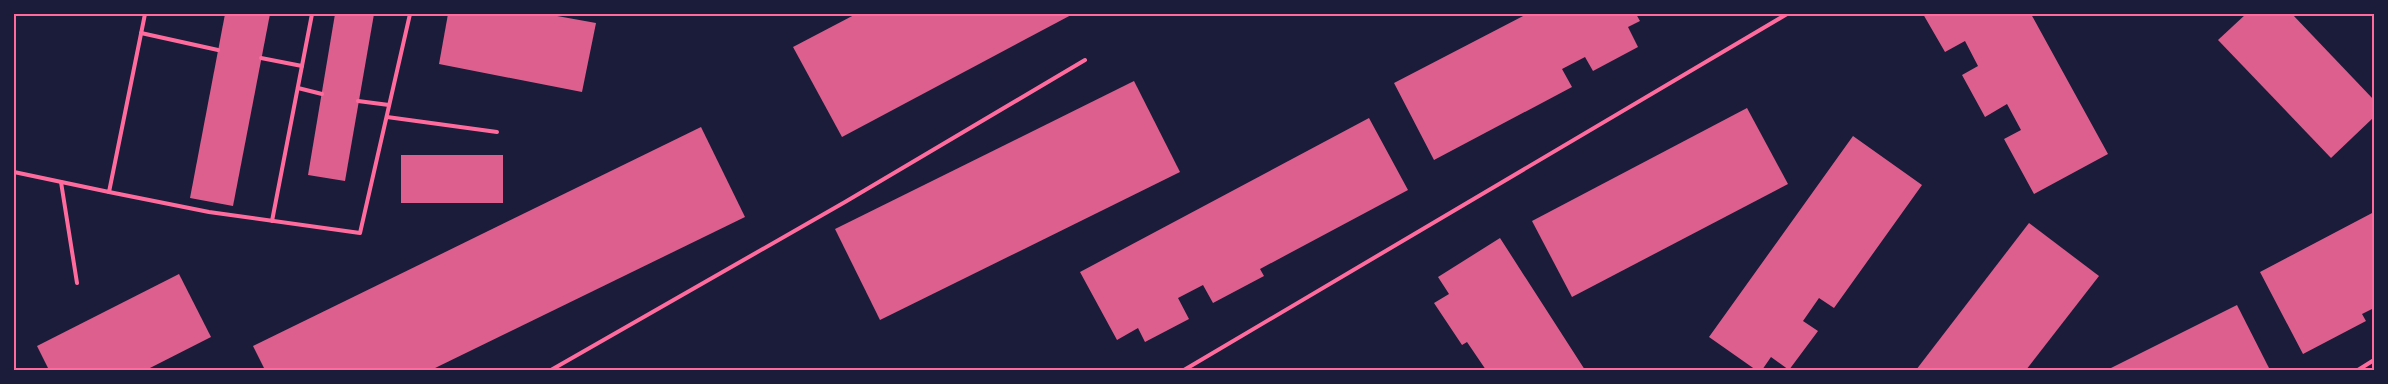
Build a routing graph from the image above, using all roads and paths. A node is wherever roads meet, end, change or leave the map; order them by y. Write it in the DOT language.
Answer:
graph roads {
  1 [pos="145,14"];
  2 [pos="312,14"];
  3 [pos="410,14"];
  4 [pos="1787,14"];
  5 [pos="141,33"];
  6 [pos="218,50"];
  7 [pos="261,58"];
  8 [pos="1085,60"];
  9 [pos="302,66"];
  10 [pos="298,88"];
  11 [pos="322,94"];
  12 [pos="358,101"];
  13 [pos="389,105"];
  14 [pos="387,117"];
  15 [pos="497,132"];
  16 [pos="14,172"];
  17 [pos="61,182"];
  18 [pos="109,192"];
  19 [pos="272,221"];
  20 [pos="77,283"];
  21 [pos="2374,360"];
  22 [pos="551,370"];
  23 [pos="1184,370"];
  24 [pos="2358,370"];
  1 -- 5 [label="lane"];
  2 -- 9 [label="lane"];
  3 -- 13 [label="lane"];
  4 -- 23 [label="lane"];
  5 -- 6 [label="lane"];
  5 -- 18 [label="lane"];
  7 -- 9 [label="lane"];
  8 -- 22 [label="lane"];
  9 -- 10 [label="lane"];
  10 -- 11 [label="lane"];
  10 -- 19 [label="lane"];
  12 -- 13 [label="lane"];
  13 -- 14 [label="lane"];
  14 -- 15 [label="lane"];
  14 -- 19 [label="lane"];
  16 -- 17 [label="lane"];
  17 -- 18 [label="lane"];
  17 -- 20 [label="lane"];
  18 -- 19 [label="lane"];
  21 -- 24 [label="lane"];
}
